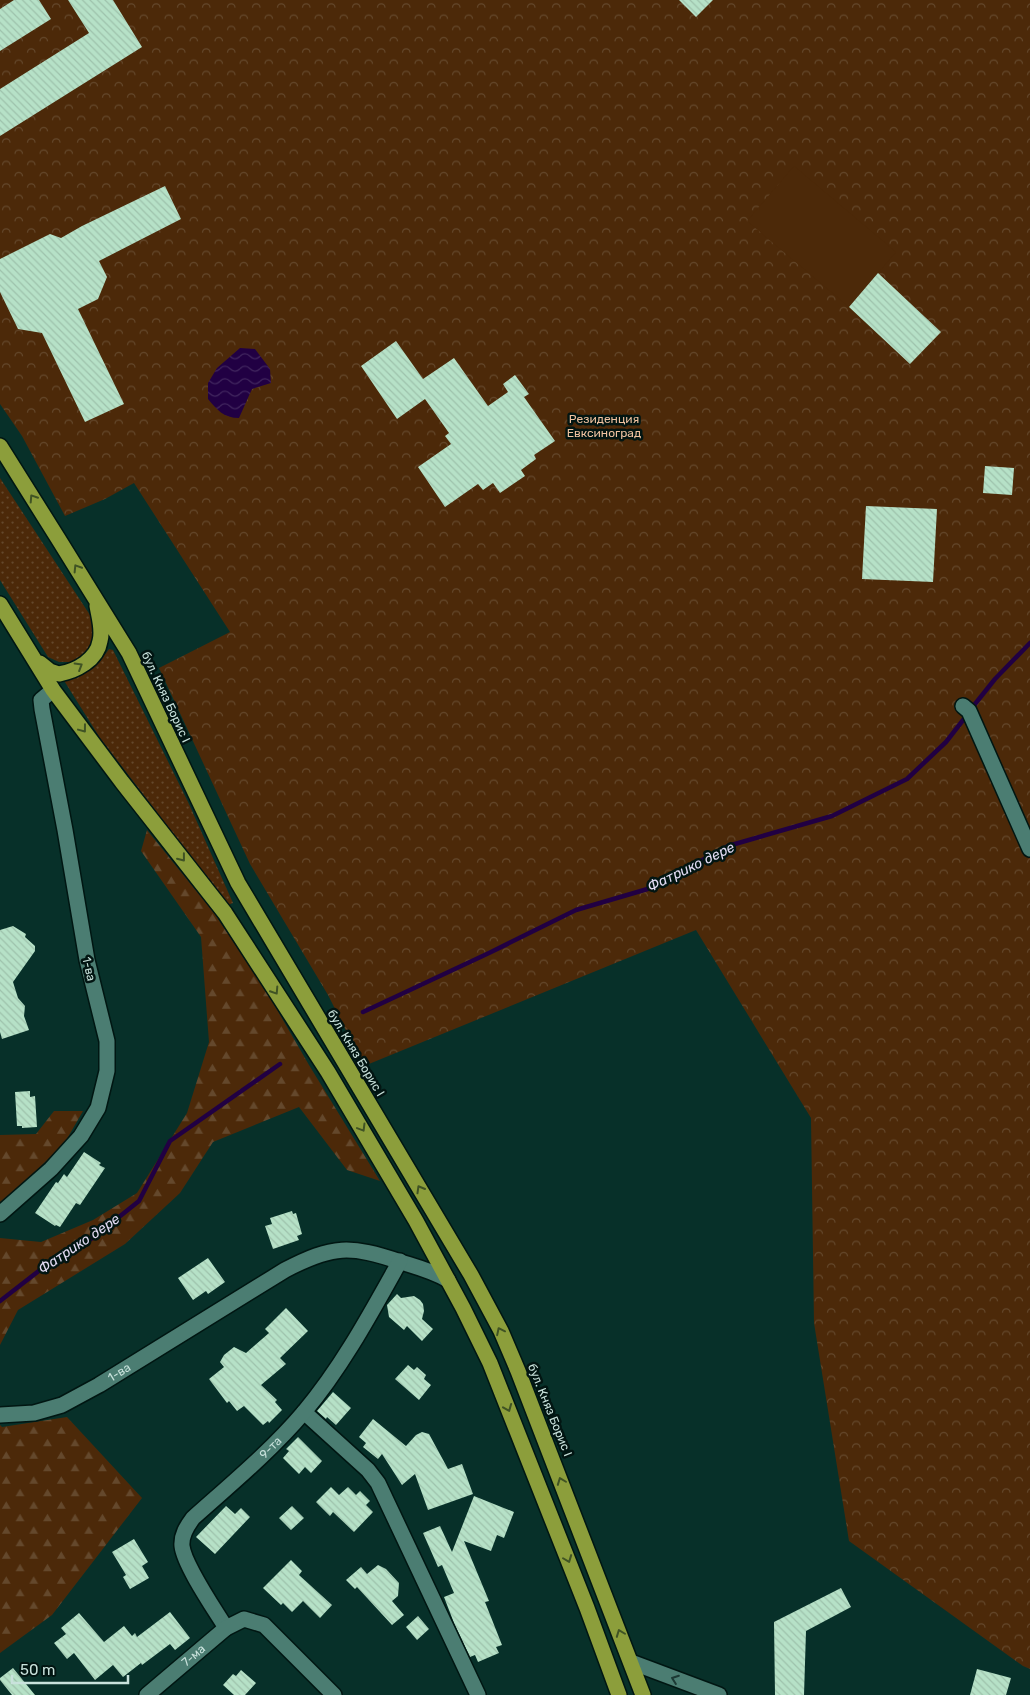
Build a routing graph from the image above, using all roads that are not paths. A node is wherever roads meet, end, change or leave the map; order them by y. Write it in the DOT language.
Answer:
graph roads {
  1 [pos="0,446"];
  2 [pos="95,597"];
  3 [pos="0,604"];
  4 [pos="36,661"];
  5 [pos="53,690"];
  6 [pos="963,706"];
  7 [pos="1030,849"];
  8 [pos="0,1214"];
  9 [pos="400,1261"];
  10 [pos="448,1280"];
  11 [pos="304,1412"];
  12 [pos="0,1415"];
  13 [pos="226,1628"];
  14 [pos="631,1662"];
  15 [pos="147,1695"];
  16 [pos="334,1695"];
  17 [pos="478,1695"];
  18 [pos="619,1695"];
  19 [pos="642,1695"];
  20 [pos="719,1695"];
  2 -- 1 [label="highway, бул. Княз Борис I, one-way"];
  4 -- 2 [label="highway, one-way"];
  14 -- 2 [label="highway, бул. Княз Борис I, one-way"];
  3 -- 4 [label="highway"];
  4 -- 5 [label="highway"];
  5 -- 8 [label="street, 1-ва"];
  5 -- 10 [label="highway, one-way"];
  6 -- 7 [label="street"];
  9 -- 10 [label="street, 1-ва"];
  9 -- 11 [label="street, 9-та"];
  9 -- 12 [label="street, 1-ва"];
  10 -- 18 [label="highway, one-way"];
  11 -- 13 [label="street, 9-та"];
  11 -- 17 [label="street"];
  13 -- 15 [label="street, 7-ма"];
  13 -- 16 [label="street, 7-ма"];
  14 -- 19 [label="highway, бул. Княз Борис I"];
  20 -- 14 [label="street, one-way"];
}
